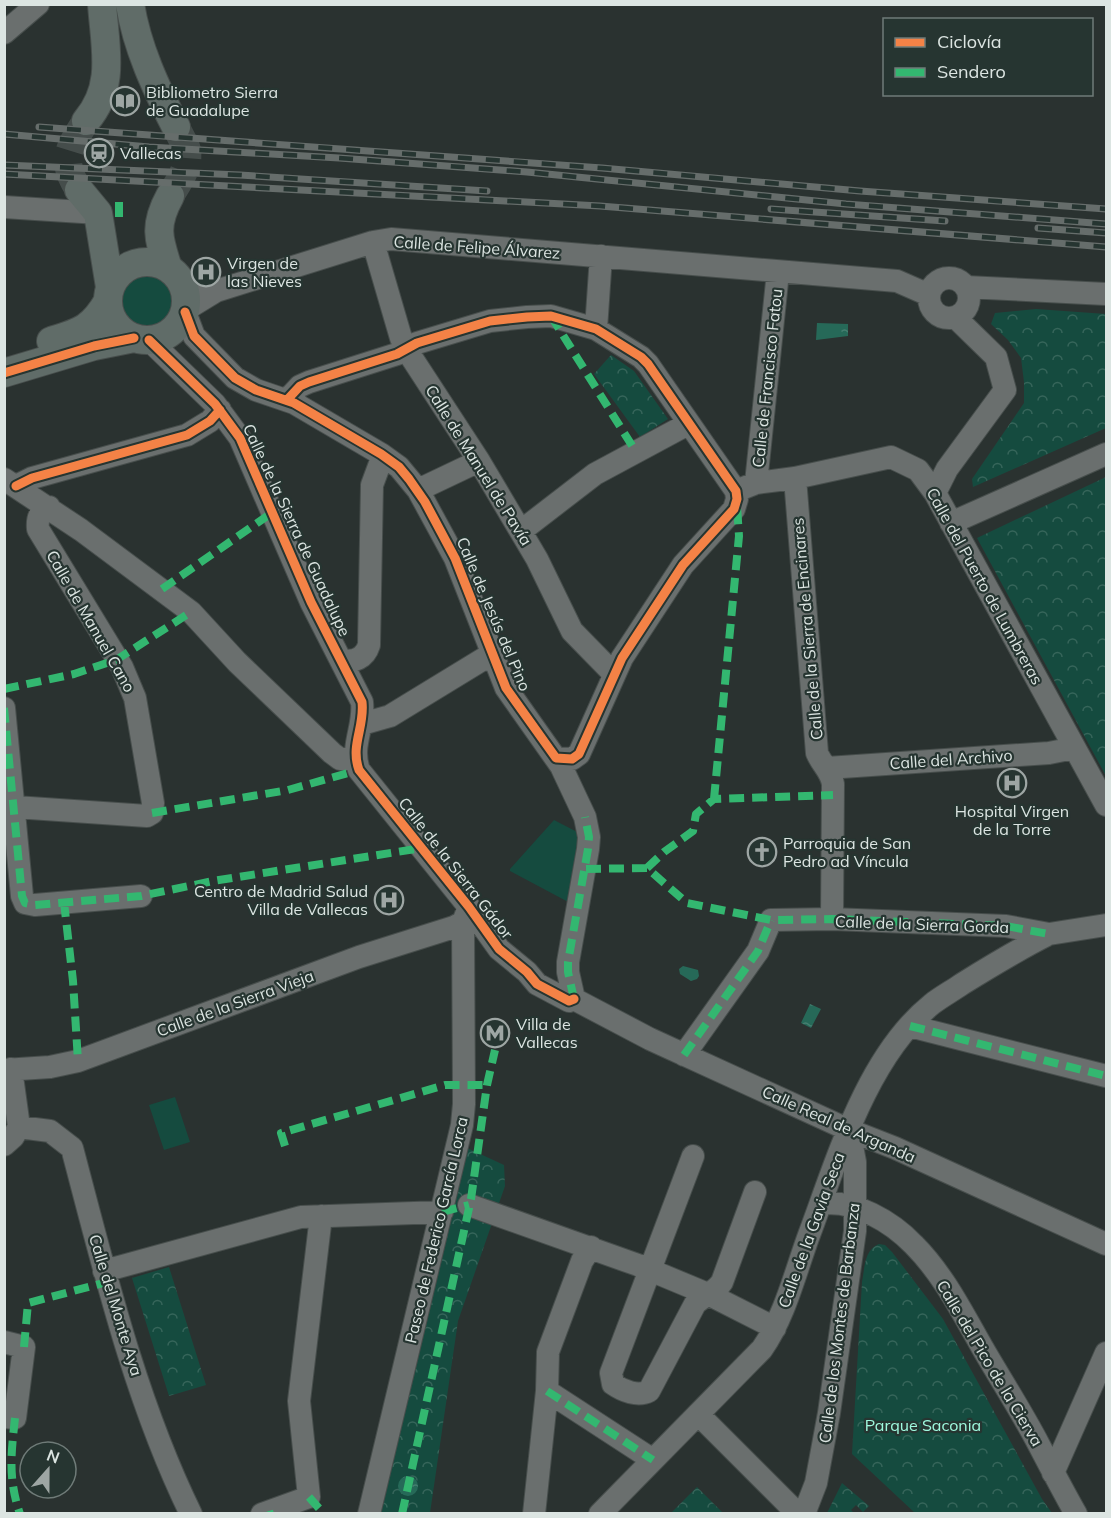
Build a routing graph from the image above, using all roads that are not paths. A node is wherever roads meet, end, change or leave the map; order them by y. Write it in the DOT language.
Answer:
graph roads {
  1 [pos="38,4"];
  2 [pos="102,4"];
  3 [pos="130,4"];
  4 [pos="4,33"];
  5 [pos="86,122"];
  6 [pos="176,127"];
  7 [pos="80,190"];
  8 [pos="170,196"];
  9 [pos="4,207"];
  10 [pos="98,213"];
  11 [pos="373,242"];
  12 [pos="601,256"];
  13 [pos="173,272"];
  14 [pos="778,272"];
  15 [pos="966,287"];
  16 [pos="216,291"];
  17 [pos="109,294"];
  18 [pos="1107,294"];
  19 [pos="929,295"];
  20 [pos="185,311"];
  21 [pos="955,317"];
  22 [pos="596,329"];
  23 [pos="142,339"];
  24 [pos="406,349"];
  25 [pos="4,355"];
  26 [pos="4,373"];
  27 [pos="287,400"];
  28 [pos="220,410"];
  29 [pos="688,424"];
  30 [pos="381,453"];
  31 [pos="1107,454"];
  32 [pos="479,461"];
  33 [pos="795,478"];
  34 [pos="10,482"];
  35 [pos="418,490"];
  36 [pos="743,491"];
  37 [pos="935,493"];
  38 [pos="49,507"];
  39 [pos="951,523"];
  40 [pos="521,531"];
  41 [pos="341,660"];
  42 [pos="495,662"];
  43 [pos="614,674"];
  44 [pos="4,708"];
  45 [pos="362,724"];
  46 [pos="1074,748"];
  47 [pos="556,758"];
  48 [pos="355,759"];
  49 [pos="827,768"];
  50 [pos="1107,805"];
  51 [pos="15,807"];
  52 [pos="12,867"];
  53 [pos="141,896"];
  54 [pos="466,915"];
  55 [pos="832,919"];
  56 [pos="1107,925"];
  57 [pos="1049,934"];
  58 [pos="570,952"];
  59 [pos="527,972"];
  60 [pos="574,999"];
  61 [pos="910,1026"];
  62 [pos="684,1055"];
  63 [pos="8,1069"];
  64 [pos="1107,1076"];
  65 [pos="849,1131"];
  66 [pos="12,1136"];
  67 [pos="693,1156"];
  68 [pos="755,1192"];
  69 [pos="822,1204"];
  70 [pos="469,1205"];
  71 [pos="856,1209"];
  72 [pos="442,1212"];
  73 [pos="321,1216"];
  74 [pos="1107,1244"];
  75 [pos="591,1247"];
  76 [pos="649,1269"];
  77 [pos="104,1270"];
  78 [pos="710,1295"];
  79 [pos="775,1328"];
  80 [pos="14,1344"];
  81 [pos="1107,1353"];
  82 [pos="547,1391"];
  83 [pos="698,1414"];
  84 [pos="10,1418"];
  85 [pos="653,1460"];
  86 [pos="1053,1473"];
  87 [pos="190,1514"];
  88 [pos="261,1514"];
  89 [pos="369,1514"];
  90 [pos="534,1514"];
  91 [pos="600,1514"];
  92 [pos="798,1514"];
  93 [pos="804,1514"];
  94 [pos="1076,1514"];
  1 -- 4 [label="street"];
  2 -- 5 [label="main road"];
  3 -- 6 [label="main road"];
  7 -- 10 [label="main road"];
  8 -- 13 [label="main road"];
  9 -- 10 [label="street"];
  10 -- 17 [label="main road"];
  11 -- 12 [label="street, Calle de Felipe Álvarez"];
  11 -- 16 [label="street, Calle de Felipe Álvarez"];
  11 -- 24 [label="street, Calle de Manuel de Pavía"];
  12 -- 14 [label="street, Calle de Felipe Álvarez"];
  12 -- 22 [label="street"];
  13 -- 16 [label="street"];
  13 -- 17 [label="main road"];
  13 -- 20 [label="main road"];
  14 -- 19 [label="street, Calle de Felipe Álvarez"];
  14 -- 36 [label="street, Calle de Francisco Fatou"];
  15 -- 18 [label="street"];
  15 -- 19 [label="street"];
  15 -- 21 [label="street"];
  16 -- 20 [label="street, Calle de Felipe Álvarez"];
  17 -- 23 [label="main road"];
  17 -- 25 [label="main road"];
  19 -- 21 [label="street"];
  20 -- 23 [label="main road"];
  20 -- 27 [label="street, Calle de Jesús del Pino"];
  21 -- 37 [label="street"];
  22 -- 24 [label="street"];
  22 -- 29 [label="street"];
  23 -- 26 [label="main road"];
  23 -- 28 [label="street, Calle de la Sierra de Guadalupe"];
  24 -- 27 [label="street"];
  24 -- 32 [label="street, Calle de Manuel de Pavía"];
  27 -- 30 [label="street, Calle de Jesús del Pino"];
  28 -- 34 [label="street"];
  28 -- 41 [label="street, Calle de la Sierra de Guadalupe"];
  29 -- 36 [label="street"];
  29 -- 40 [label="street"];
  30 -- 35 [label="street, Calle de Jesús del Pino"];
  30 -- 41 [label="street"];
  31 -- 39 [label="street"];
  32 -- 35 [label="street"];
  32 -- 40 [label="street, Calle de Manuel de Pavía"];
  33 -- 36 [label="street, Calle del Puerto de Lumbreras"];
  33 -- 37 [label="street, Calle del Puerto de Lumbreras"];
  33 -- 49 [label="street, Calle de la Sierra de Encinares"];
  34 -- 38 [label="street"];
  35 -- 42 [label="street, Calle de Jesús del Pino"];
  36 -- 43 [label="street"];
  37 -- 39 [label="street, Calle del Puerto de Lumbreras"];
  38 -- 48 [label="street"];
  38 -- 51 [label="street, Calle de Manuel Cano"];
  39 -- 46 [label="street, Calle del Puerto de Lumbreras"];
  40 -- 43 [label="street, Calle de Manuel de Pavía"];
  41 -- 45 [label="street, Calle de la Sierra de Guadalupe"];
  42 -- 45 [label="street"];
  42 -- 47 [label="street, Calle de Jesús del Pino"];
  43 -- 47 [label="street"];
  44 -- 51 [label="street"];
  45 -- 48 [label="street, Calle de la Sierra de Guadalupe"];
  46 -- 49 [label="street, Calle del Archivo"];
  46 -- 50 [label="street, Calle del Puerto de Lumbreras"];
  47 -- 58 [label="street, Calle de Jesús del Pino"];
  48 -- 54 [label="street, Calle de la Sierra Gádor"];
  49 -- 55 [label="street, Calle de la Sierra de Encinares"];
  51 -- 52 [label="street"];
  52 -- 53 [label="street"];
  54 -- 59 [label="street, Calle de la Sierra Gádor"];
  54 -- 63 [label="street, Calle de la Sierra Vieja"];
  54 -- 72 [label="street, Paseo de Federico García Lorca"];
  55 -- 57 [label="street, Calle de la Sierra Gorda"];
  55 -- 62 [label="street, Calle de la Sierra Gorda"];
  56 -- 57 [label="street, Calle de la Sierra Gorda"];
  57 -- 61 [label="street, Calle de la Gavia Seca"];
  58 -- 59 [label="street"];
  58 -- 60 [label="street, Calle de Jesús del Pino"];
  59 -- 60 [label="street, Calle de la Sierra Gádor"];
  60 -- 62 [label="street, Calle Real de Arganda"];
  61 -- 64 [label="street"];
  61 -- 65 [label="street, Calle de la Gavia Seca"];
  62 -- 65 [label="street, Calle Real de Arganda"];
  63 -- 66 [label="street"];
  65 -- 69 [label="street, Calle de la Gavia Seca"];
  65 -- 71 [label="street, Calle de los Montes de Barbanza"];
  65 -- 74 [label="street, Calle Real de Arganda"];
  66 -- 77 [label="street, Calle del Monte Aya"];
  67 -- 76 [label="street"];
  68 -- 78 [label="street"];
  69 -- 71 [label="street, Calle del Pico de la Cierva"];
  69 -- 79 [label="street, Calle de la Gavia Seca"];
  70 -- 75 [label="street"];
  71 -- 86 [label="street, Calle del Pico de la Cierva"];
  71 -- 93 [label="street, Calle de los Montes de Barbanza"];
  72 -- 73 [label="street"];
  72 -- 89 [label="street, Paseo de Federico García Lorca"];
  73 -- 77 [label="street"];
  73 -- 88 [label="street"];
  75 -- 76 [label="street"];
  75 -- 82 [label="street"];
  76 -- 78 [label="street"];
  76 -- 78 [label="street"];
  77 -- 87 [label="street, Calle del Monte Aya"];
  78 -- 79 [label="street"];
  79 -- 83 [label="street, Calle de la Gavia Seca"];
  80 -- 84 [label="street"];
  81 -- 86 [label="street"];
  82 -- 85 [label="street"];
  82 -- 90 [label="street"];
  83 -- 85 [label="street, Calle de la Gavia Seca"];
  83 -- 92 [label="street"];
  85 -- 91 [label="street, Calle de la Gavia Seca"];
  86 -- 94 [label="street, Calle del Pico de la Cierva"];
}
